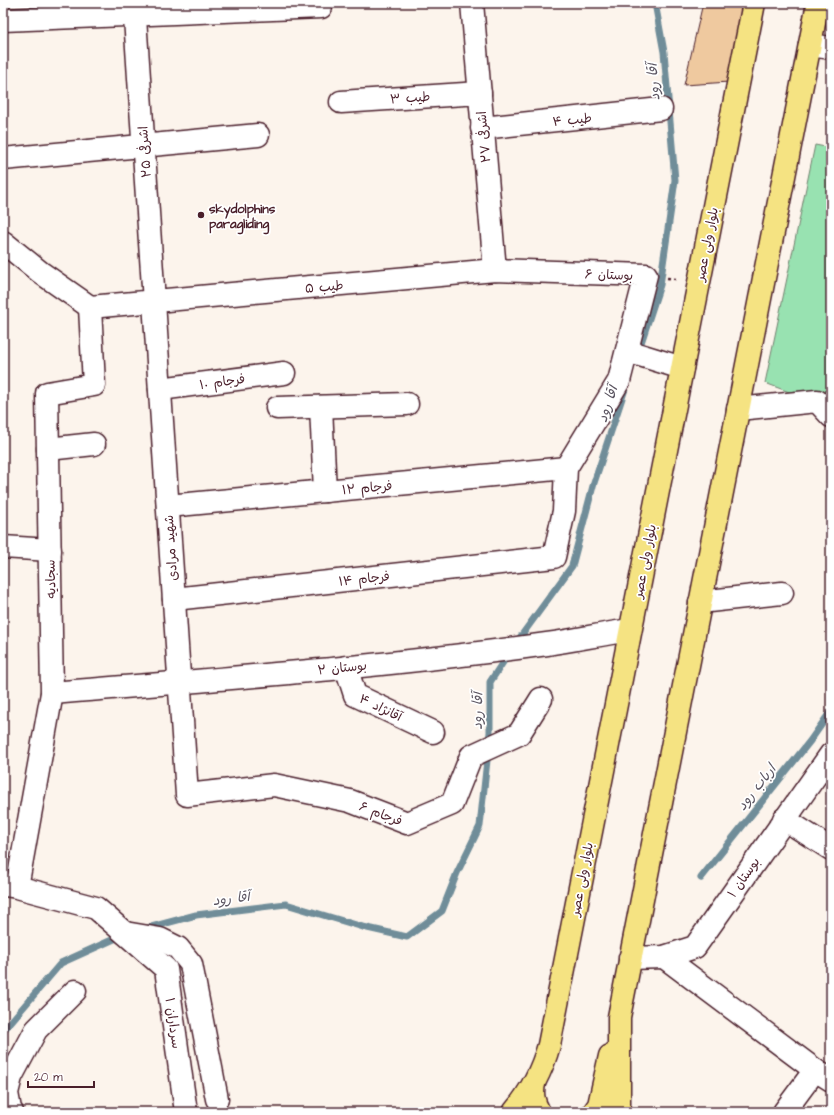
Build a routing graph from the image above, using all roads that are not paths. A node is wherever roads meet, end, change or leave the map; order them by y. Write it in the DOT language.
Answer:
graph roads {
  1 [pos="472,3"];
  2 [pos="754,3"];
  3 [pos="818,3"];
  4 [pos="321,7"];
  5 [pos="134,8"];
  6 [pos="3,20"];
  7 [pos="810,45"];
  8 [pos="831,48"];
  9 [pos="480,92"];
  10 [pos="341,102"];
  11 [pos="661,109"];
  12 [pos="482,128"];
  13 [pos="258,135"];
  14 [pos="143,146"];
  15 [pos="3,159"];
  16 [pos="3,242"];
  17 [pos="495,270"];
  18 [pos="154,302"];
  19 [pos="90,307"];
  20 [pos="635,353"];
  21 [pos="682,368"];
  22 [pos="284,373"];
  23 [pos="160,389"];
  24 [pos="407,404"];
  25 [pos="321,407"];
  26 [pos="277,408"];
  27 [pos="738,409"];
  28 [pos="831,416"];
  29 [pos="94,444"];
  30 [pos="48,449"];
  31 [pos="566,468"];
  32 [pos="325,491"];
  33 [pos="168,506"];
  34 [pos="3,547"];
  35 [pos="50,550"];
  36 [pos="782,593"];
  37 [pos="174,599"];
  38 [pos="700,602"];
  39 [pos="630,630"];
  40 [pos="346,667"];
  41 [pos="180,682"];
  42 [pos="52,693"];
  43 [pos="541,699"];
  44 [pos="433,732"];
  45 [pos="831,754"];
  46 [pos="187,795"];
  47 [pos="784,819"];
  48 [pos="831,849"];
  49 [pos="10,886"];
  50 [pos="132,939"];
  51 [pos="664,957"];
  52 [pos="630,958"];
  53 [pos="75,991"];
  54 [pos="619,1017"];
  55 [pos="823,1075"];
  56 [pos="534,1083"];
  57 [pos="217,1099"];
  58 [pos="12,1112"];
  59 [pos="186,1112"];
  60 [pos="514,1112"];
  61 [pos="539,1112"];
  62 [pos="594,1112"];
  63 [pos="619,1112"];
  64 [pos="784,1112"];
  1 -- 9 [label="street, اشرفی ۲۷"];
  2 -- 21 [label="main road, بلوار ولی عصر"];
  3 -- 7 [label="main road"];
  4 -- 5 [label="street"];
  5 -- 6 [label="street"];
  5 -- 14 [label="street, اشرفی ۲۵"];
  7 -- 8 [label="street"];
  7 -- 27 [label="main road"];
  9 -- 10 [label="street, طیب ۳"];
  9 -- 12 [label="street, اشرفی ۲۷"];
  11 -- 12 [label="street, طیب ۴"];
  12 -- 17 [label="street, اشرفی ۲۷"];
  13 -- 14 [label="street"];
  14 -- 15 [label="street"];
  14 -- 18 [label="street, اشرفی ۲۵"];
  16 -- 19 [label="street"];
  17 -- 18 [label="street, طیب ۵"];
  17 -- 20 [label="street, بوستان ۶"];
  18 -- 19 [label="street, طیب ۵"];
  18 -- 23 [label="street, شهید مرادی"];
  19 -- 30 [label="street, سجادیه"];
  20 -- 21 [label="street"];
  20 -- 31 [label="street"];
  21 -- 39 [label="main road, بلوار ولی عصر"];
  22 -- 23 [label="street, فرجام ۱۰"];
  23 -- 33 [label="street, شهید مرادی"];
  24 -- 25 [label="street"];
  25 -- 26 [label="street"];
  25 -- 32 [label="street"];
  27 -- 28 [label="street"];
  27 -- 38 [label="main road"];
  29 -- 30 [label="street"];
  30 -- 35 [label="street, سجادیه"];
  31 -- 32 [label="street, فرجام ۱۲"];
  31 -- 37 [label="street, فرجام ۱۴"];
  32 -- 33 [label="street, فرجام ۱۲"];
  33 -- 37 [label="street, شهید مرادی"];
  34 -- 35 [label="street"];
  35 -- 42 [label="street, سجادیه"];
  36 -- 38 [label="street"];
  37 -- 41 [label="street, شهید مرادی"];
  38 -- 52 [label="main road"];
  39 -- 40 [label="street, بوستان ۲"];
  39 -- 56 [label="main road, بلوار ولی عصر"];
  40 -- 41 [label="street, بوستان ۲"];
  40 -- 44 [label="street, آقانژاد ۴"];
  41 -- 42 [label="street, بوستان ۲"];
  41 -- 46 [label="street, شهید مرادی"];
  42 -- 49 [label="street, سجادیه"];
  43 -- 46 [label="street, فرجام ۶"];
  45 -- 47 [label="street, بوستان ۱"];
  47 -- 48 [label="street"];
  47 -- 51 [label="street, بوستان ۱"];
  49 -- 50 [label="street, سرداران ۱"];
  50 -- 57 [label="street"];
  50 -- 59 [label="street, سرداران ۱"];
  51 -- 52 [label="street, بوستان ۱"];
  51 -- 55 [label="street"];
  52 -- 54 [label="main road"];
  53 -- 58 [label="street"];
  54 -- 62 [label="main road"];
  54 -- 63 [label="main road"];
  55 -- 64 [label="street"];
  56 -- 60 [label="main road, بلوار ولی عصر"];
  56 -- 61 [label="main road"];
}
